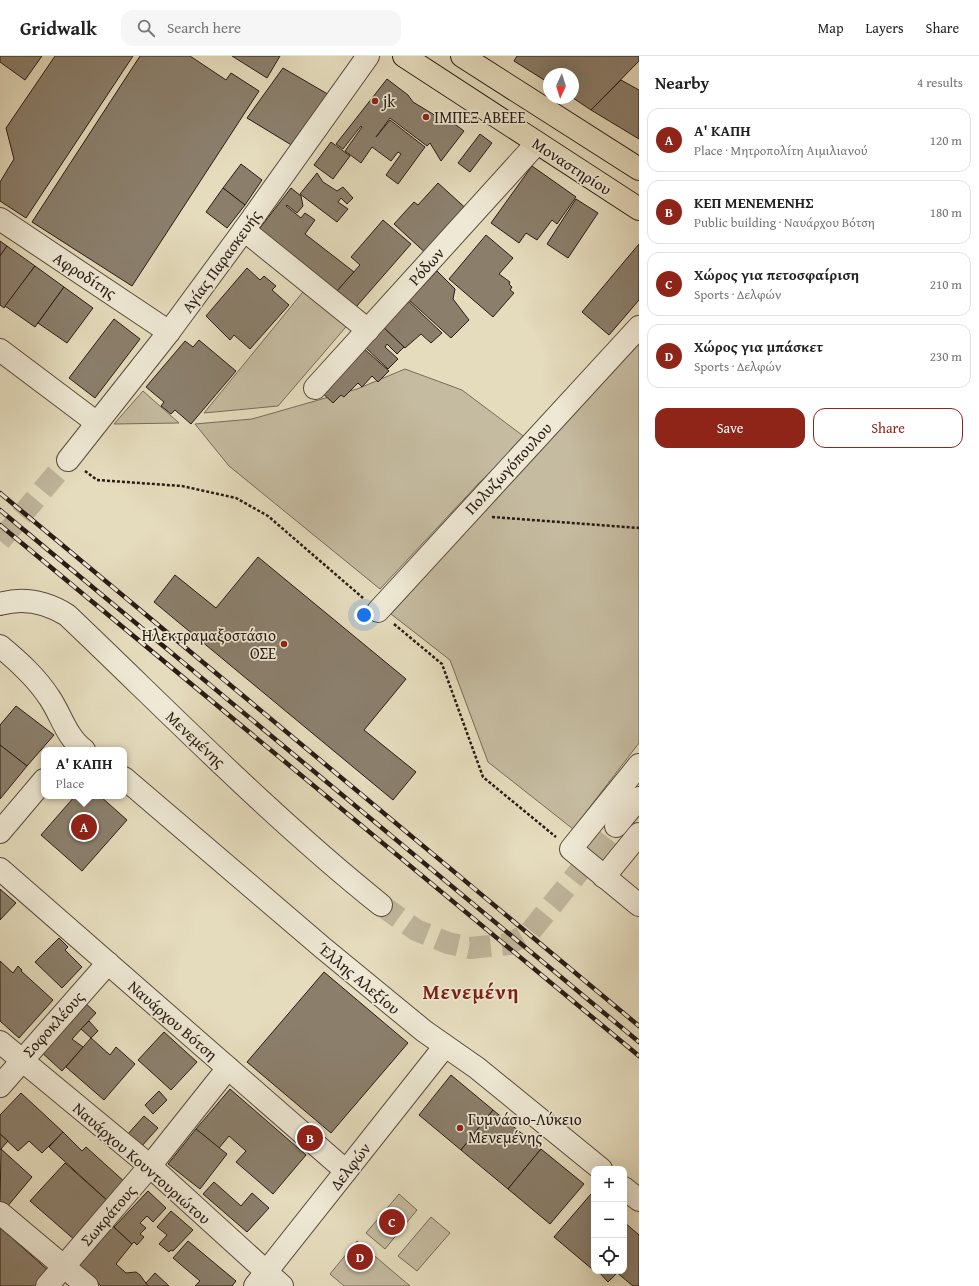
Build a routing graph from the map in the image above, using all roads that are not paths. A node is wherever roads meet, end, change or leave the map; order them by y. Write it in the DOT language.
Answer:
graph roads {
  1 [pos="368,56"];
  2 [pos="404,56"];
  3 [pos="462,56"];
  4 [pos="538,143"];
  5 [pos="639,169"];
  6 [pos="639,209"];
  7 [pos="0,219"];
  8 [pos="244,230"];
  9 [pos="639,327"];
  10 [pos="368,330"];
  11 [pos="169,332"];
  12 [pos="0,350"];
  13 [pos="315,388"];
  14 [pos="97,423"];
  15 [pos="68,460"];
  16 [pos="0,604"];
  17 [pos="378,611"];
  18 [pos="0,646"];
  19 [pos="76,747"];
  20 [pos="639,765"];
  21 [pos="127,781"];
  22 [pos="41,784"];
  23 [pos="639,798"];
  24 [pos="616,826"];
  25 [pos="0,832"];
  26 [pos="639,834"];
  27 [pos="0,869"];
  28 [pos="604,877"];
  29 [pos="381,905"];
  30 [pos="639,905"];
  31 [pos="108,963"];
  32 [pos="0,1042"];
  33 [pos="445,1046"];
  34 [pos="21,1060"];
  35 [pos="228,1068"];
  36 [pos="0,1086"];
  37 [pos="150,1166"];
  38 [pos="597,1166"];
  39 [pos="346,1171"];
  40 [pos="627,1190"];
  41 [pos="639,1200"];
  42 [pos="0,1213"];
  43 [pos="64,1266"];
  44 [pos="268,1281"];
  45 [pos="47,1286"];
  46 [pos="87,1286"];
  1 -- 8 [label="street, Αγίας Παρασκευής"];
  2 -- 4 [label="main road, Μοναστηρίου"];
  3 -- 5 [label="main road, Μοναστηρίου"];
  4 -- 6 [label="main road, Μοναστηρίου"];
  4 -- 10 [label="street, Ρόδων"];
  7 -- 11 [label="street, Αφροδίτης"];
  8 -- 10 [label="street"];
  8 -- 11 [label="street, Αγίας Παρασκευής"];
  9 -- 17 [label="street, Πολυζωγόπουλου"];
  10 -- 13 [label="street, Ρόδων"];
  11 -- 14 [label="street, Αγίας Παρασκευής"];
  12 -- 14 [label="street"];
  14 -- 15 [label="street, Αγίας Παρασκευής"];
  16 -- 29 [label="street, Μενεμένης"];
  18 -- 19 [label="street"];
  20 -- 28 [label="street"];
  21 -- 33 [label="street, Έλλης Αλεξίου"];
  22 -- 25 [label="street"];
  23 -- 24 [label="street"];
  26 -- 28 [label="street"];
  27 -- 31 [label="street, Ναυάρχου Βότση"];
  28 -- 30 [label="street"];
  31 -- 34 [label="street, Σοφοκλέους"];
  31 -- 35 [label="street, Ναυάρχου Βότση"];
  32 -- 34 [label="street, Ναυάρχου Κουντουριώτου"];
  33 -- 38 [label="street, Έλλης Αλεξίου"];
  33 -- 39 [label="street, Δελφών"];
  34 -- 36 [label="street, Σοφοκλέους"];
  34 -- 37 [label="street, Ναυάρχου Κουντουριώτου"];
  35 -- 37 [label="street, Σωκράτους"];
  35 -- 39 [label="street, Ναυάρχου Βότση"];
  37 -- 43 [label="street, Σωκράτους"];
  37 -- 44 [label="street, Ναυάρχου Κουντουριώτου"];
  39 -- 44 [label="street, Δελφών"];
  40 -- 41 [label="street"];
  42 -- 43 [label="street"];
  43 -- 45 [label="street, Σωκράτους"];
  43 -- 46 [label="street"];
}
